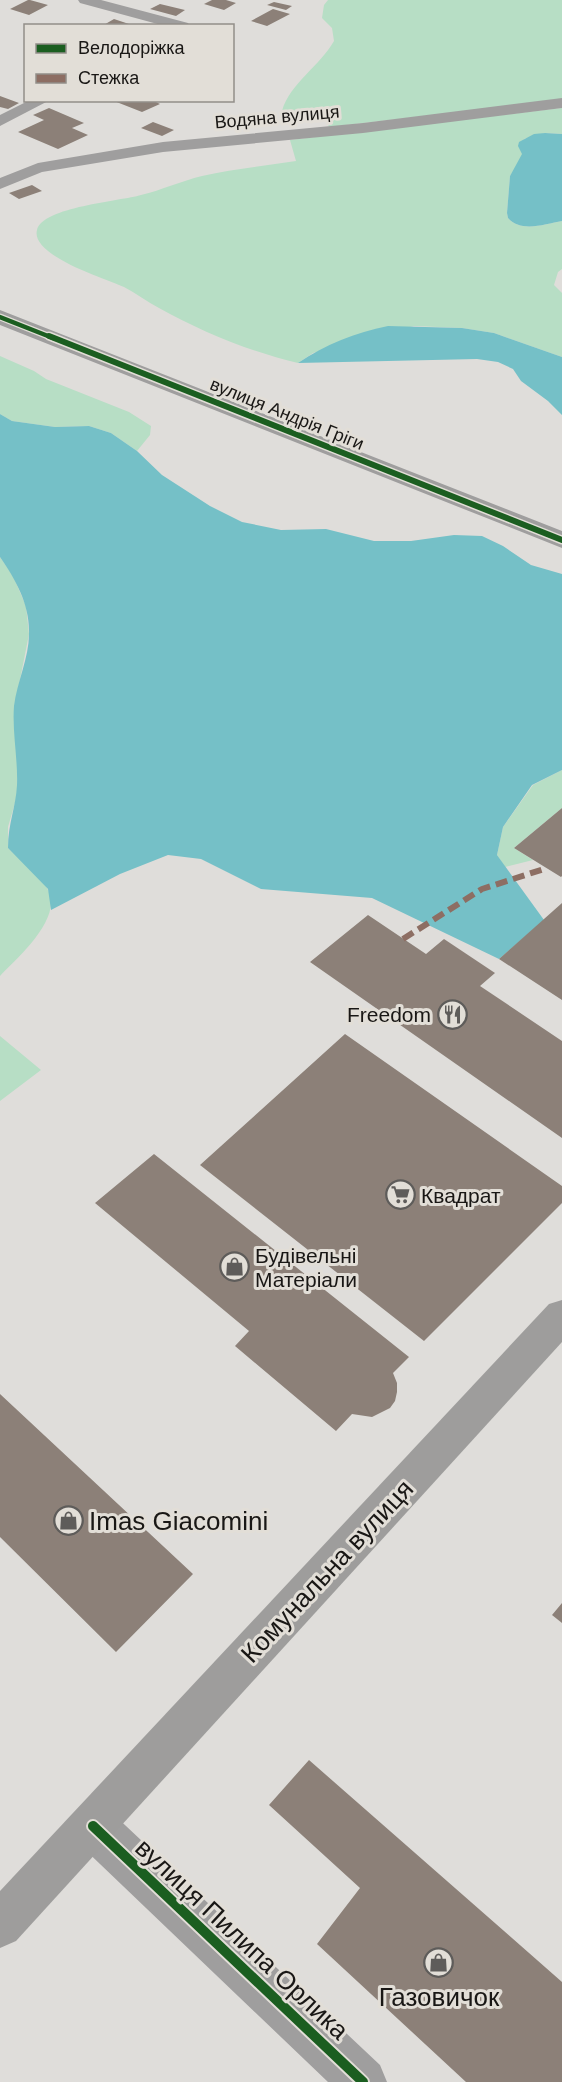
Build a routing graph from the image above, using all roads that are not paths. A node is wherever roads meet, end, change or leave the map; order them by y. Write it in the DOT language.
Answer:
graph roads {
  1 [pos="85,0"];
  2 [pos="175,24"];
  3 [pos="40,102"];
  4 [pos="562,103"];
  5 [pos="0,121"];
  6 [pos="0,184"];
  7 [pos="0,317"];
  8 [pos="562,540"];
  9 [pos="562,1316"];
  10 [pos="93,1826"];
  11 [pos="0,1925"];
  12 [pos="363,2082"];
  1 -- 2 [label="lane"];
  3 -- 5 [label="lane"];
  4 -- 6 [label="lane, Водяна вулиця"];
  7 -- 8 [label="street, вулиця Андрія Гріги"];
  9 -- 10 [label="main road, Комунальна вулиця"];
  10 -- 11 [label="main road, Комунальна вулиця"];
  10 -- 12 [label="street, вулиця Пилипа Орлика"];
}
